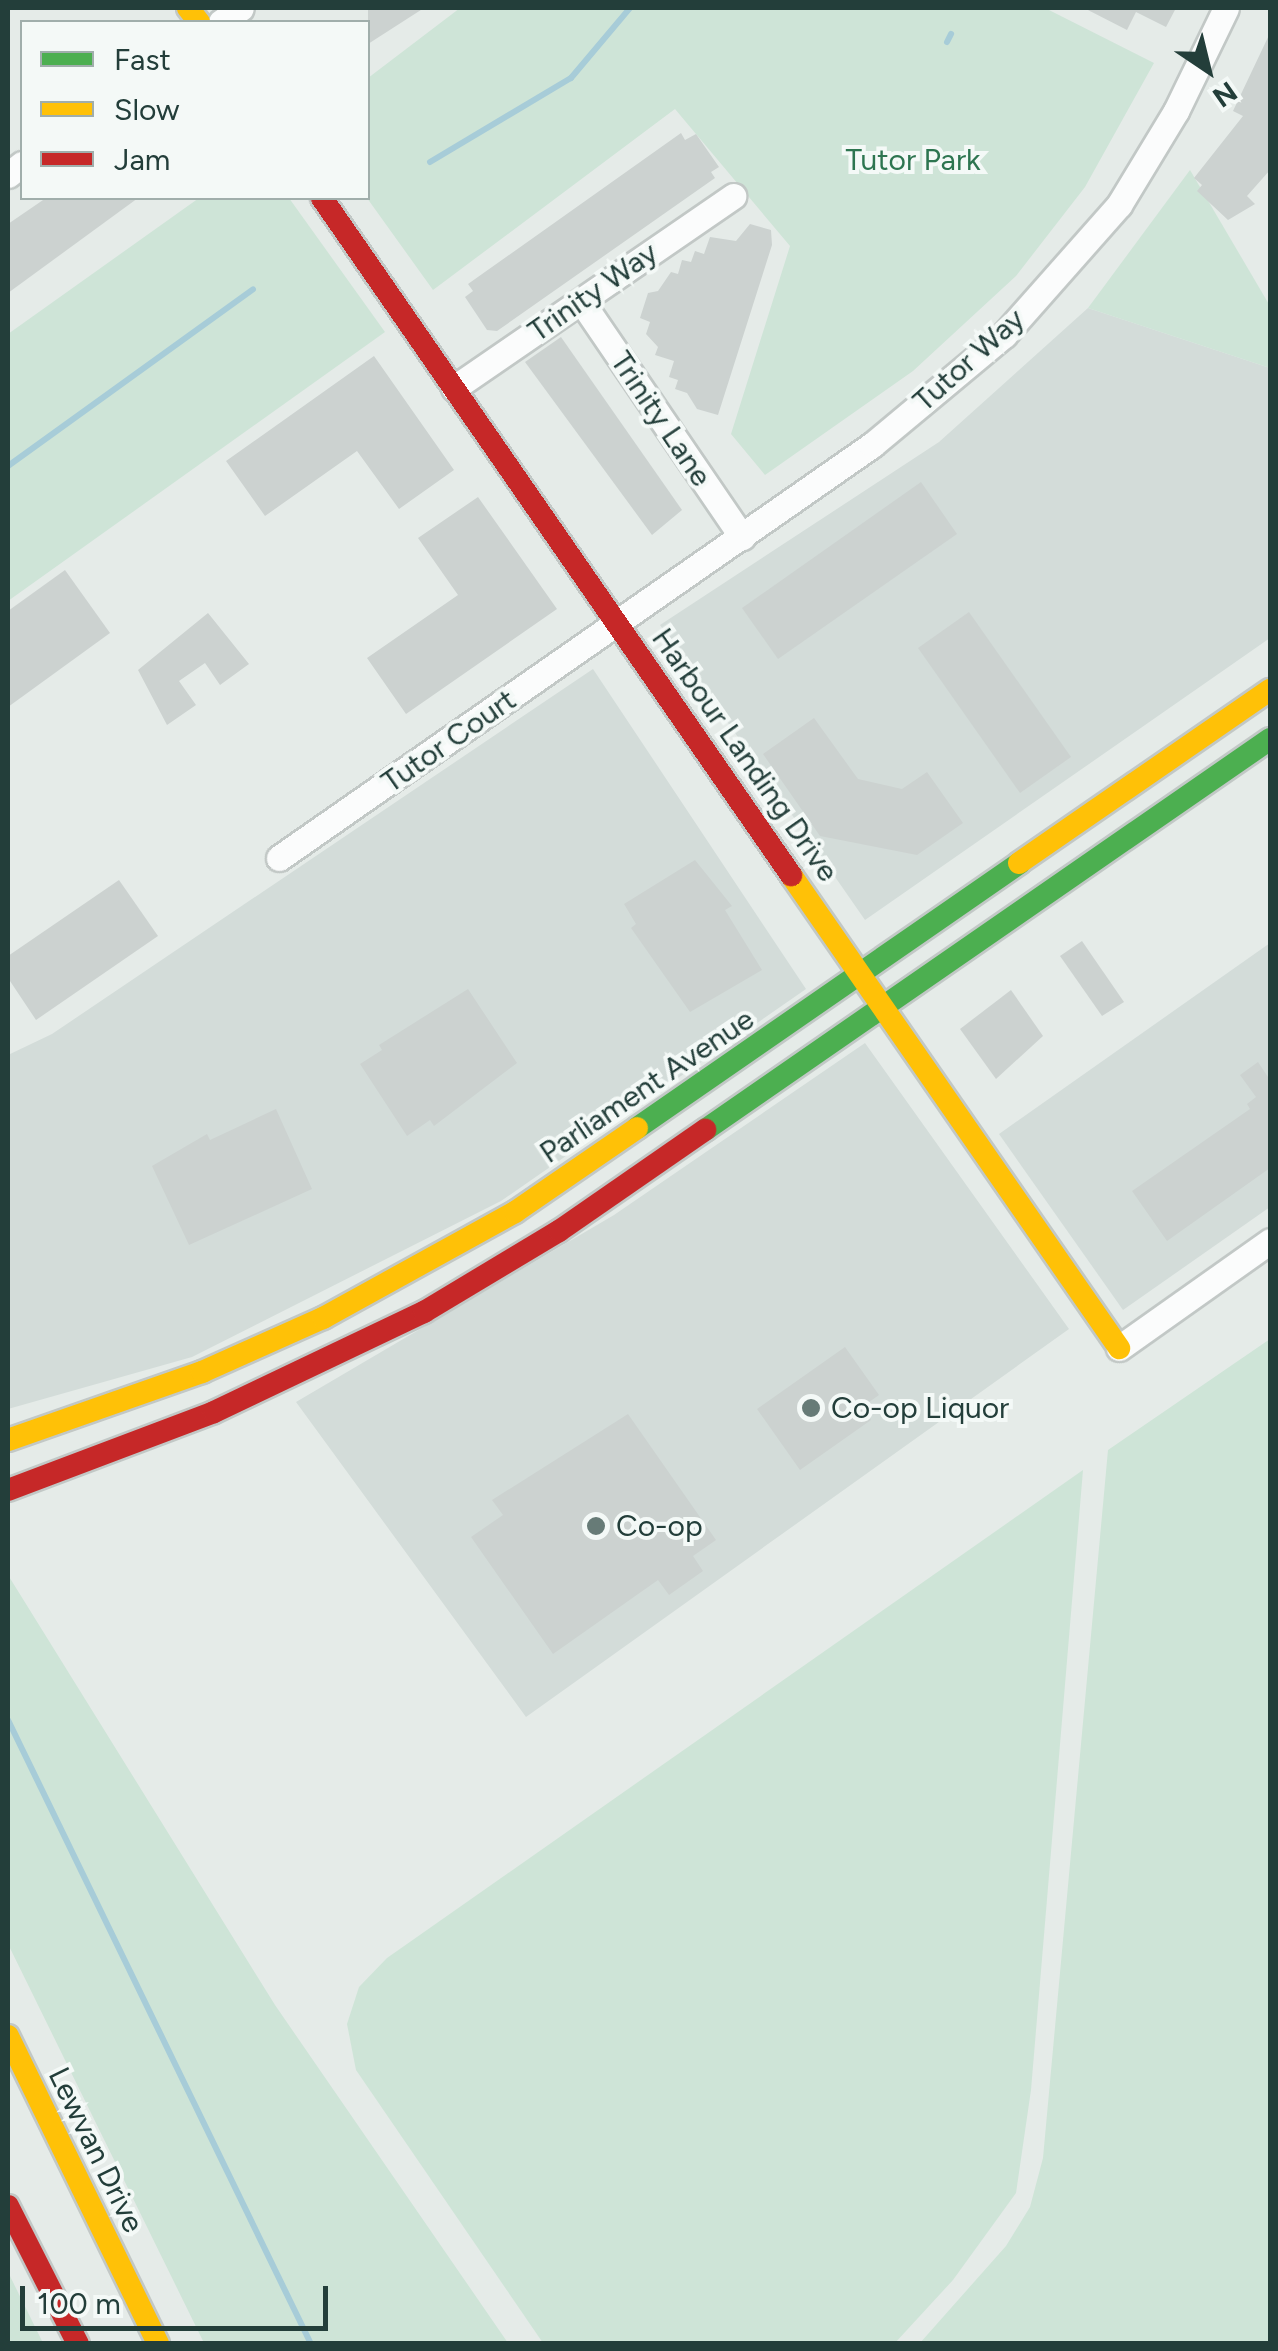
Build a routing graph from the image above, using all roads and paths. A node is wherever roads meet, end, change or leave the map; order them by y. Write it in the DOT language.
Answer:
graph roads {
  1 [pos="1226,8"];
  2 [pos="732,196"];
  3 [pos="323,200"];
  4 [pos="581,301"];
  5 [pos="454,388"];
  6 [pos="742,537"];
  7 [pos="618,624"];
  8 [pos="1270,690"];
  9 [pos="1270,739"];
  10 [pos="279,858"];
  11 [pos="861,975"];
  12 [pos="884,1008"];
  13 [pos="1270,1241"];
  14 [pos="1119,1348"];
  15 [pos="8,1440"];
  16 [pos="8,1490"];
  17 [pos="8,2036"];
  18 [pos="8,2067"];
  19 [pos="8,2206"];
  20 [pos="91,2207"];
  21 [pos="78,2344"];
  22 [pos="158,2344"];
  1 -- 6 [label="street, Tutor Way"];
  2 -- 4 [label="street, Trinity Way"];
  3 -- 5 [label="main road, Harbour Landing Drive"];
  4 -- 5 [label="street, Trinity Way"];
  4 -- 6 [label="street, Trinity Lane"];
  5 -- 7 [label="main road, Harbour Landing Drive"];
  6 -- 7 [label="street, Tutor Way"];
  7 -- 10 [label="street, Tutor Court"];
  7 -- 11 [label="main road, Harbour Landing Drive"];
  8 -- 11 [label="main road, Parliament Avenue"];
  9 -- 12 [label="main road"];
  11 -- 12 [label="main road, Harbour Landing Drive"];
  11 -- 15 [label="main road, Parliament Avenue"];
  12 -- 14 [label="main road, Harbour Landing Drive"];
  12 -- 16 [label="main road"];
  13 -- 14 [label="street"];
  17 -- 20 [label="main road, Lewvan Drive"];
  18 -- 20 [label="main road"];
  19 -- 21 [label="main road"];
  20 -- 22 [label="main road, Lewvan Drive"];
}
